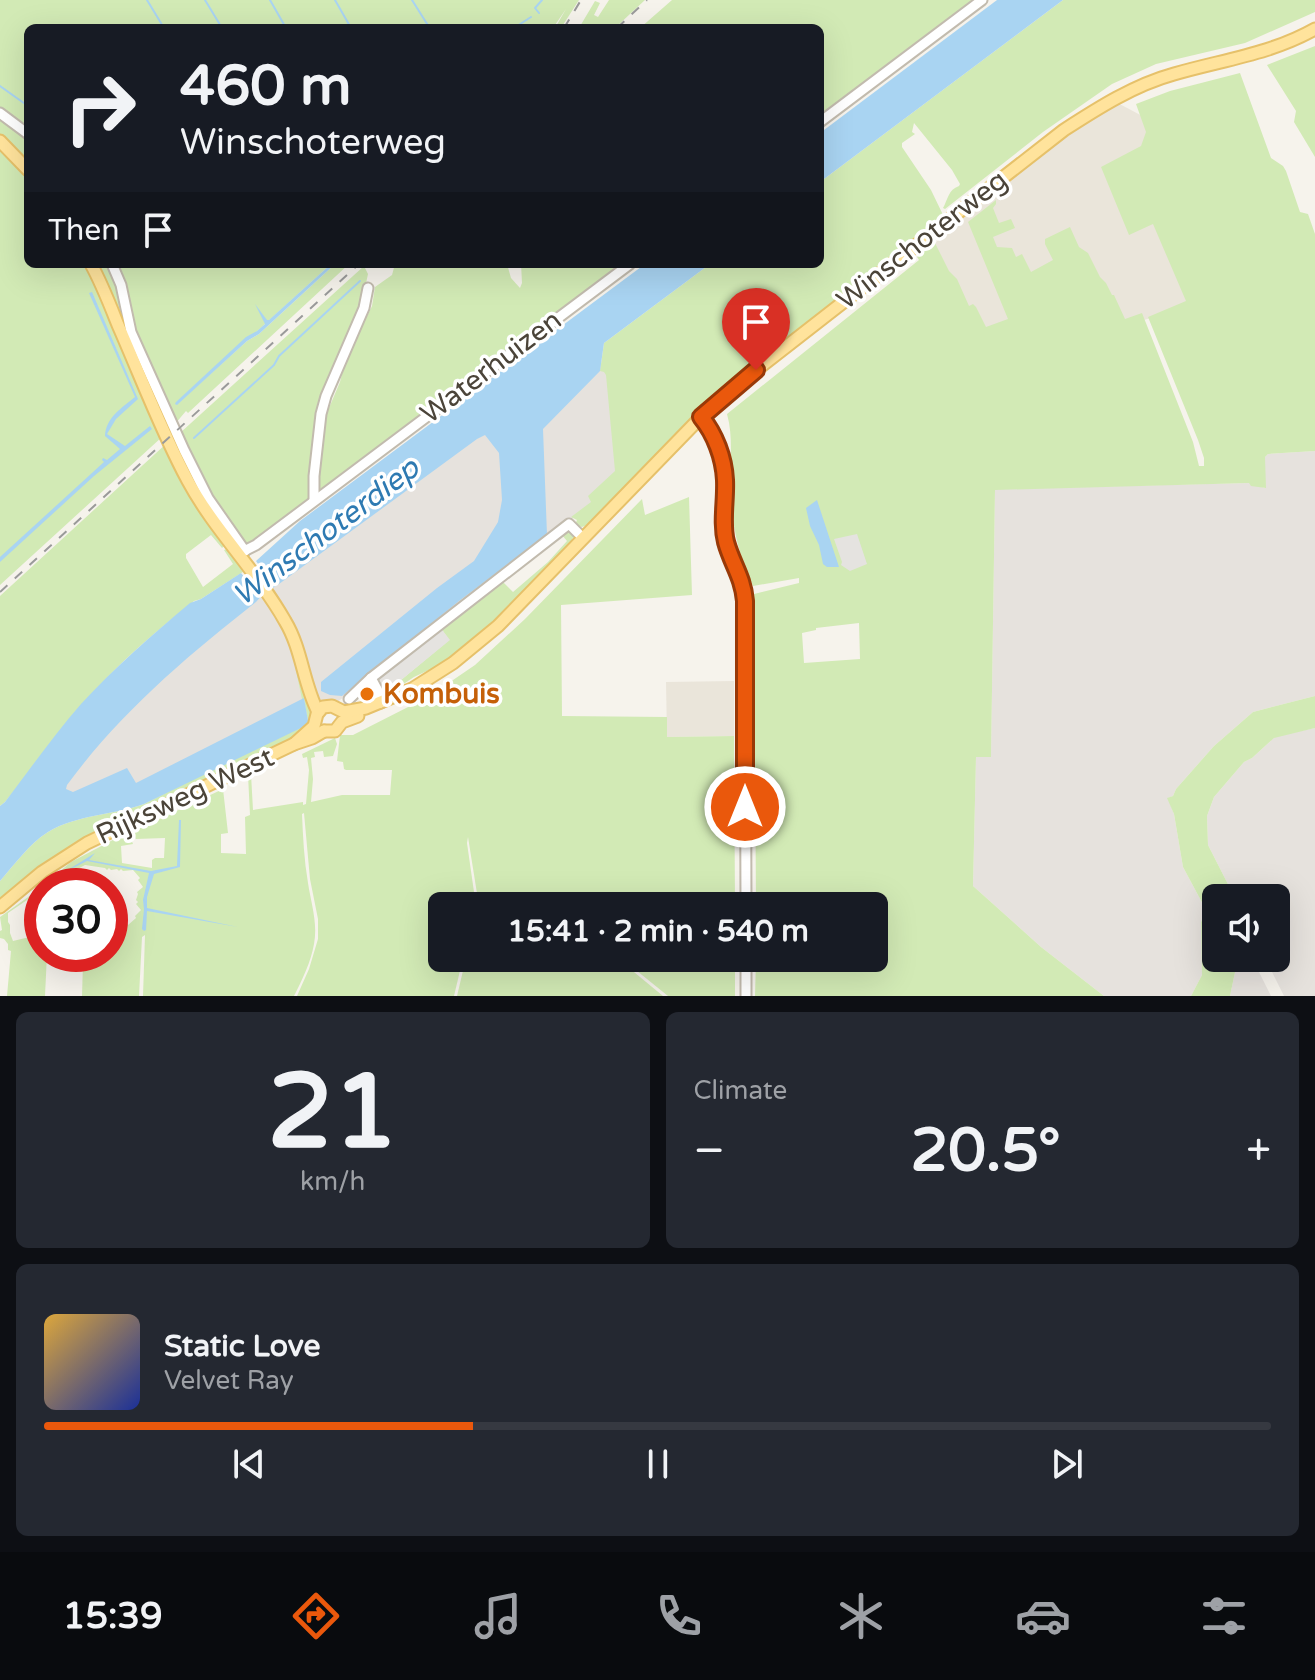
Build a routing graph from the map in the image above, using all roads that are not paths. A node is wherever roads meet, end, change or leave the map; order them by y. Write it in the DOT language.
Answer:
graph roads {
  1 [pos="982,0"];
  2 [pos="1315,29"];
  3 [pos="0,113"];
  4 [pos="824,119"];
  5 [pos="24,131"];
  6 [pos="0,141"];
  7 [pos="24,166"];
  8 [pos="93,268"];
  9 [pos="114,268"];
  10 [pos="625,268"];
  11 [pos="368,288"];
  12 [pos="701,417"];
  13 [pos="314,500"];
  14 [pos="583,538"];
  15 [pos="241,552"];
  16 [pos="371,678"];
  17 [pos="412,689"];
  18 [pos="349,699"];
  19 [pos="381,703"];
  20 [pos="341,716"];
  21 [pos="321,718"];
  22 [pos="746,892"];
  23 [pos="0,907"];
  24 [pos="746,972"];
  25 [pos="746,996"];
  1 -- 4 [label="street"];
  2 -- 12 [label="main road, Winschoterweg"];
  3 -- 5 [label="street"];
  6 -- 7 [label="main road"];
  8 -- 15 [label="main road"];
  9 -- 15 [label="street"];
  10 -- 13 [label="street, Waterhuizen"];
  11 -- 13 [label="street"];
  12 -- 14 [label="main road, Winschoterweg"];
  12 -- 22 [label="street"];
  13 -- 15 [label="street, Waterhuizen"];
  14 -- 16 [label="street"];
  14 -- 17 [label="main road, Winschoterweg"];
  15 -- 21 [label="main road"];
  16 -- 18 [label="street"];
  16 -- 19 [label="street"];
  17 -- 19 [label="main road, Winschoterweg"];
  17 -- 20 [label="main road, Winschoterweg"];
  19 -- 20 [label="main road, Winschoterweg"];
  20 -- 21 [label="main road"];
  20 -- 21 [label="main road, Rijksweg West"];
  21 -- 23 [label="main road, Rijksweg West"];
  24 -- 25 [label="street"];
}
